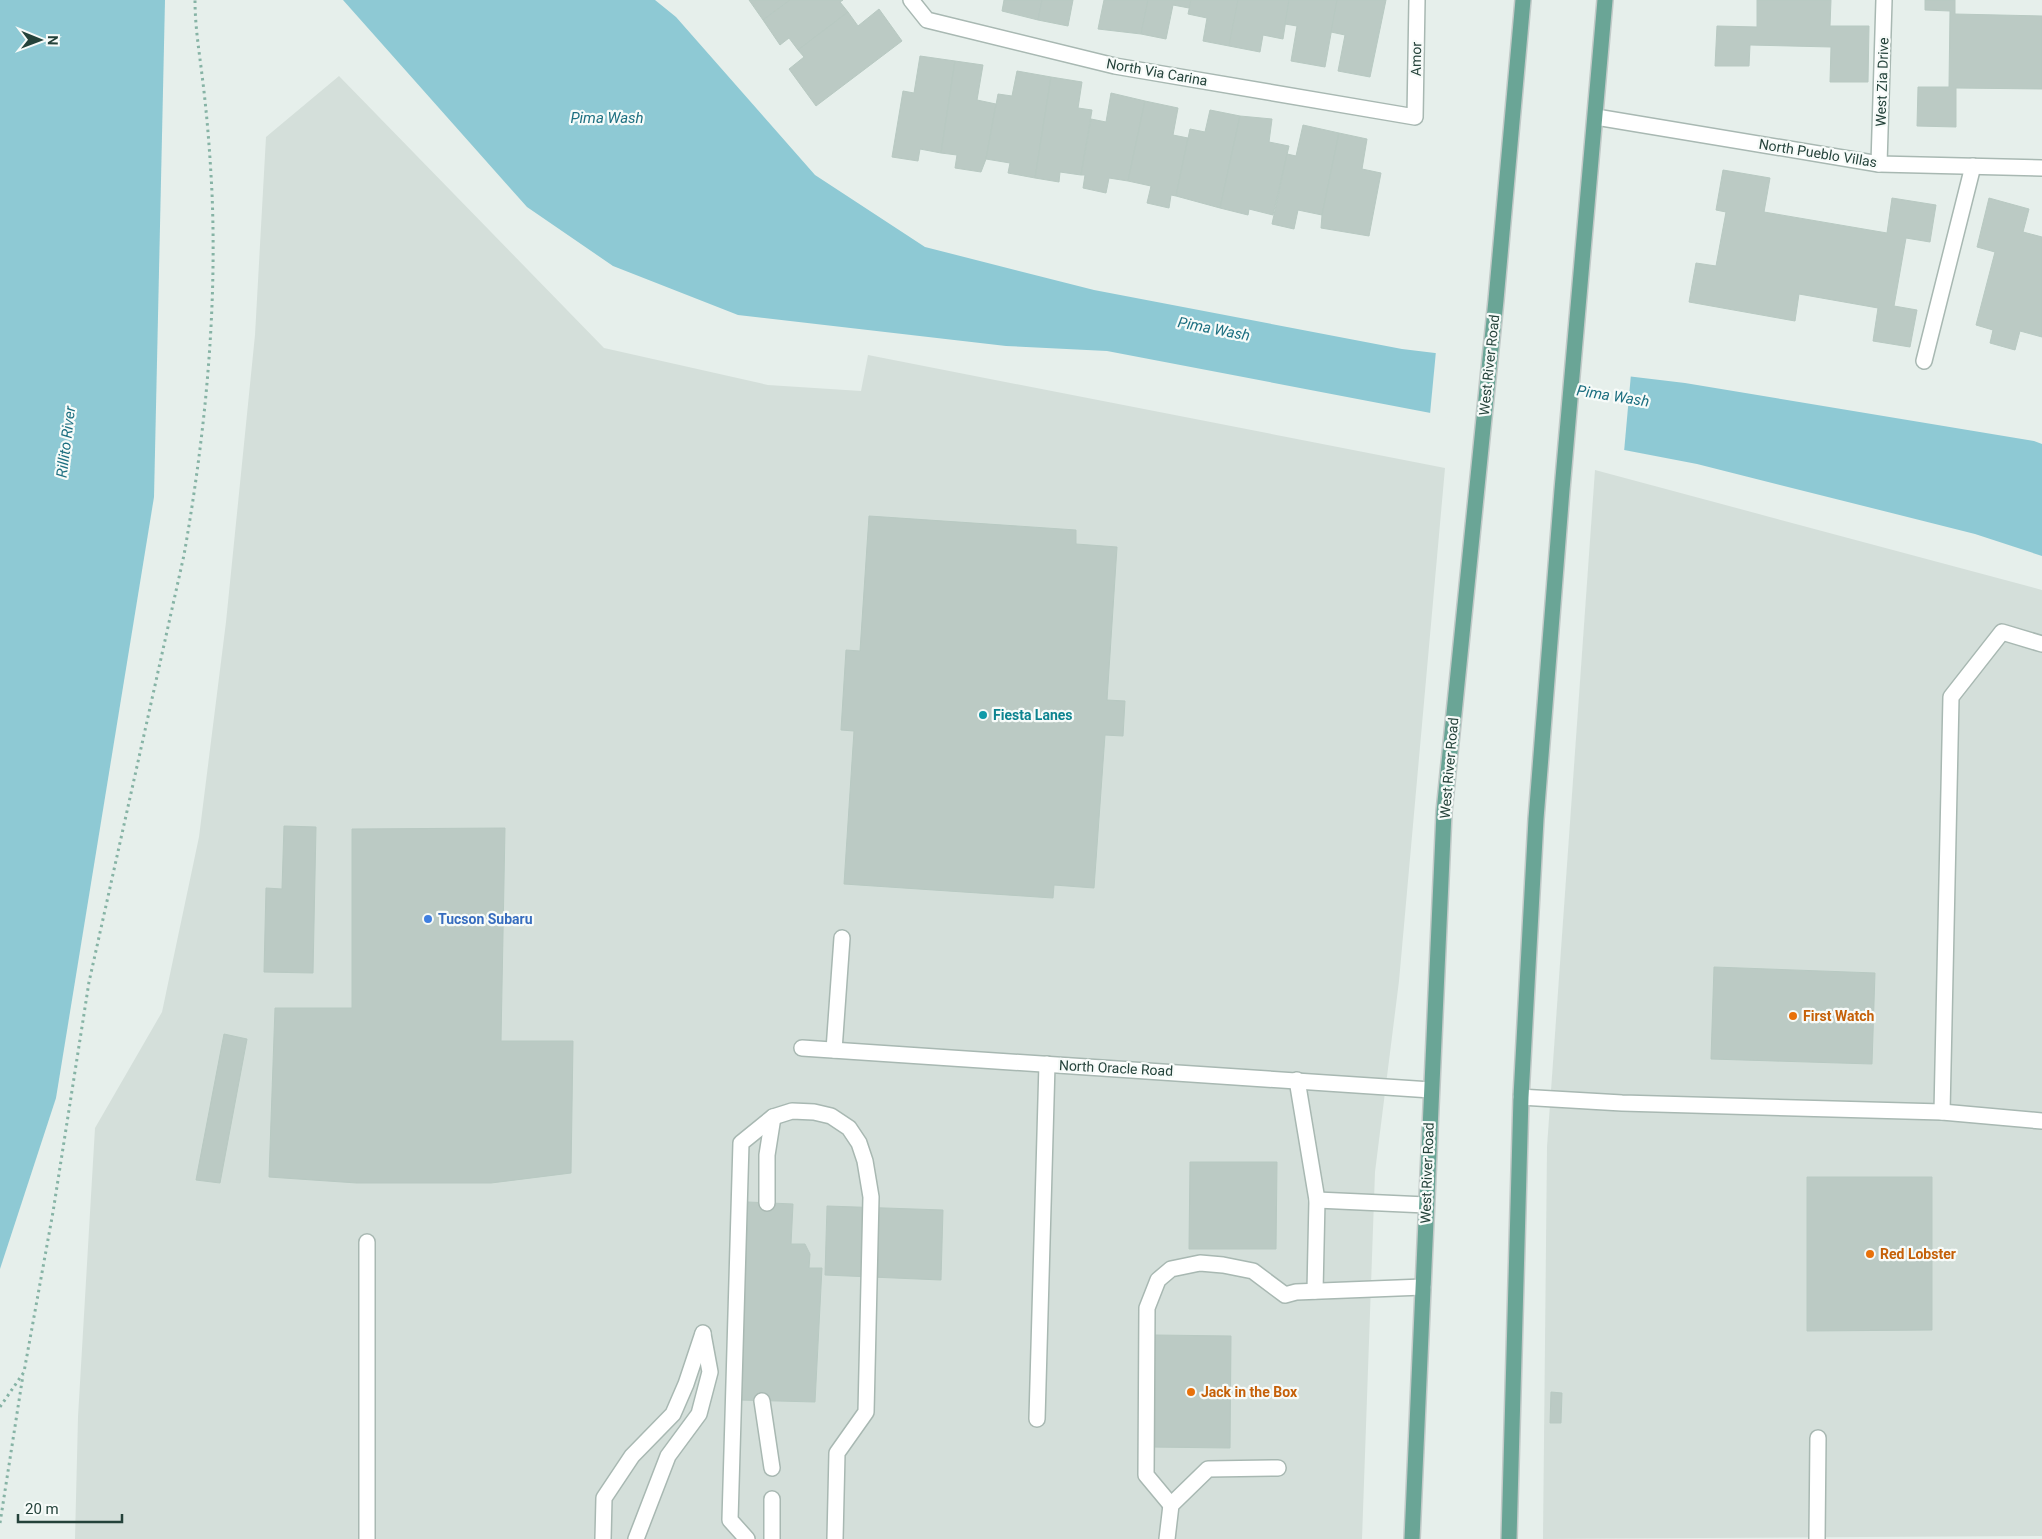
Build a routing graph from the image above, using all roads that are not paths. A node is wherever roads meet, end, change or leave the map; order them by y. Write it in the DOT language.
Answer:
graph roads {
  1 [pos="911,0"];
  2 [pos="1417,0"];
  3 [pos="1523,0"];
  4 [pos="1605,0"];
  5 [pos="1884,0"];
  6 [pos="1415,117"];
  7 [pos="1596,117"];
  8 [pos="1879,164"];
  9 [pos="1973,166"];
  10 [pos="2042,168"];
  11 [pos="1924,361"];
  12 [pos="2042,644"];
  13 [pos="842,938"];
  14 [pos="802,1048"];
  15 [pos="834,1050"];
  16 [pos="1047,1064"];
  17 [pos="1296,1080"];
  18 [pos="1431,1090"];
  19 [pos="1521,1097"];
  20 [pos="1942,1112"];
  21 [pos="773,1117"];
  22 [pos="2042,1121"];
  23 [pos="1317,1200"];
  24 [pos="767,1204"];
  25 [pos="1426,1205"];
  26 [pos="366,1242"];
  27 [pos="1423,1287"];
  28 [pos="1316,1291"];
  29 [pos="762,1400"];
  30 [pos="1037,1419"];
  31 [pos="1818,1438"];
  32 [pos="772,1468"];
  33 [pos="1278,1468"];
  34 [pos="772,1498"];
  35 [pos="1171,1505"];
  36 [pos="367,1539"];
  37 [pos="603,1539"];
  38 [pos="636,1539"];
  39 [pos="747,1539"];
  40 [pos="772,1539"];
  41 [pos="835,1539"];
  42 [pos="1168,1539"];
  43 [pos="1412,1539"];
  44 [pos="1509,1539"];
  45 [pos="1816,1539"];
  1 -- 6 [label="lane, North Via Carina"];
  2 -- 6 [label="lane, Amor"];
  3 -- 18 [label="main road, West River Road"];
  4 -- 7 [label="main road"];
  5 -- 8 [label="lane, West Zia Drive"];
  7 -- 8 [label="lane, North Pueblo Villas"];
  7 -- 19 [label="main road"];
  8 -- 9 [label="lane, North Pueblo Villas"];
  9 -- 10 [label="lane, North Pueblo Villas"];
  9 -- 11 [label="lane"];
  12 -- 20 [label="lane"];
  13 -- 15 [label="lane"];
  14 -- 15 [label="lane, North Oracle Road"];
  15 -- 16 [label="lane, North Oracle Road"];
  16 -- 17 [label="lane, North Oracle Road"];
  16 -- 30 [label="lane"];
  17 -- 18 [label="lane, North Oracle Road"];
  17 -- 23 [label="lane"];
  18 -- 25 [label="main road, West River Road"];
  19 -- 20 [label="lane"];
  19 -- 44 [label="main road"];
  20 -- 22 [label="lane"];
  21 -- 24 [label="lane"];
  21 -- 39 [label="lane"];
  21 -- 41 [label="lane"];
  23 -- 25 [label="lane"];
  23 -- 28 [label="lane"];
  25 -- 27 [label="main road, West River Road"];
  26 -- 36 [label="lane"];
  27 -- 28 [label="lane"];
  27 -- 43 [label="main road, West River Road"];
  28 -- 35 [label="lane"];
  29 -- 32 [label="lane"];
  31 -- 45 [label="lane"];
  33 -- 35 [label="lane"];
  34 -- 40 [label="lane"];
  35 -- 42 [label="lane"];
  37 -- 38 [label="lane"];
}
